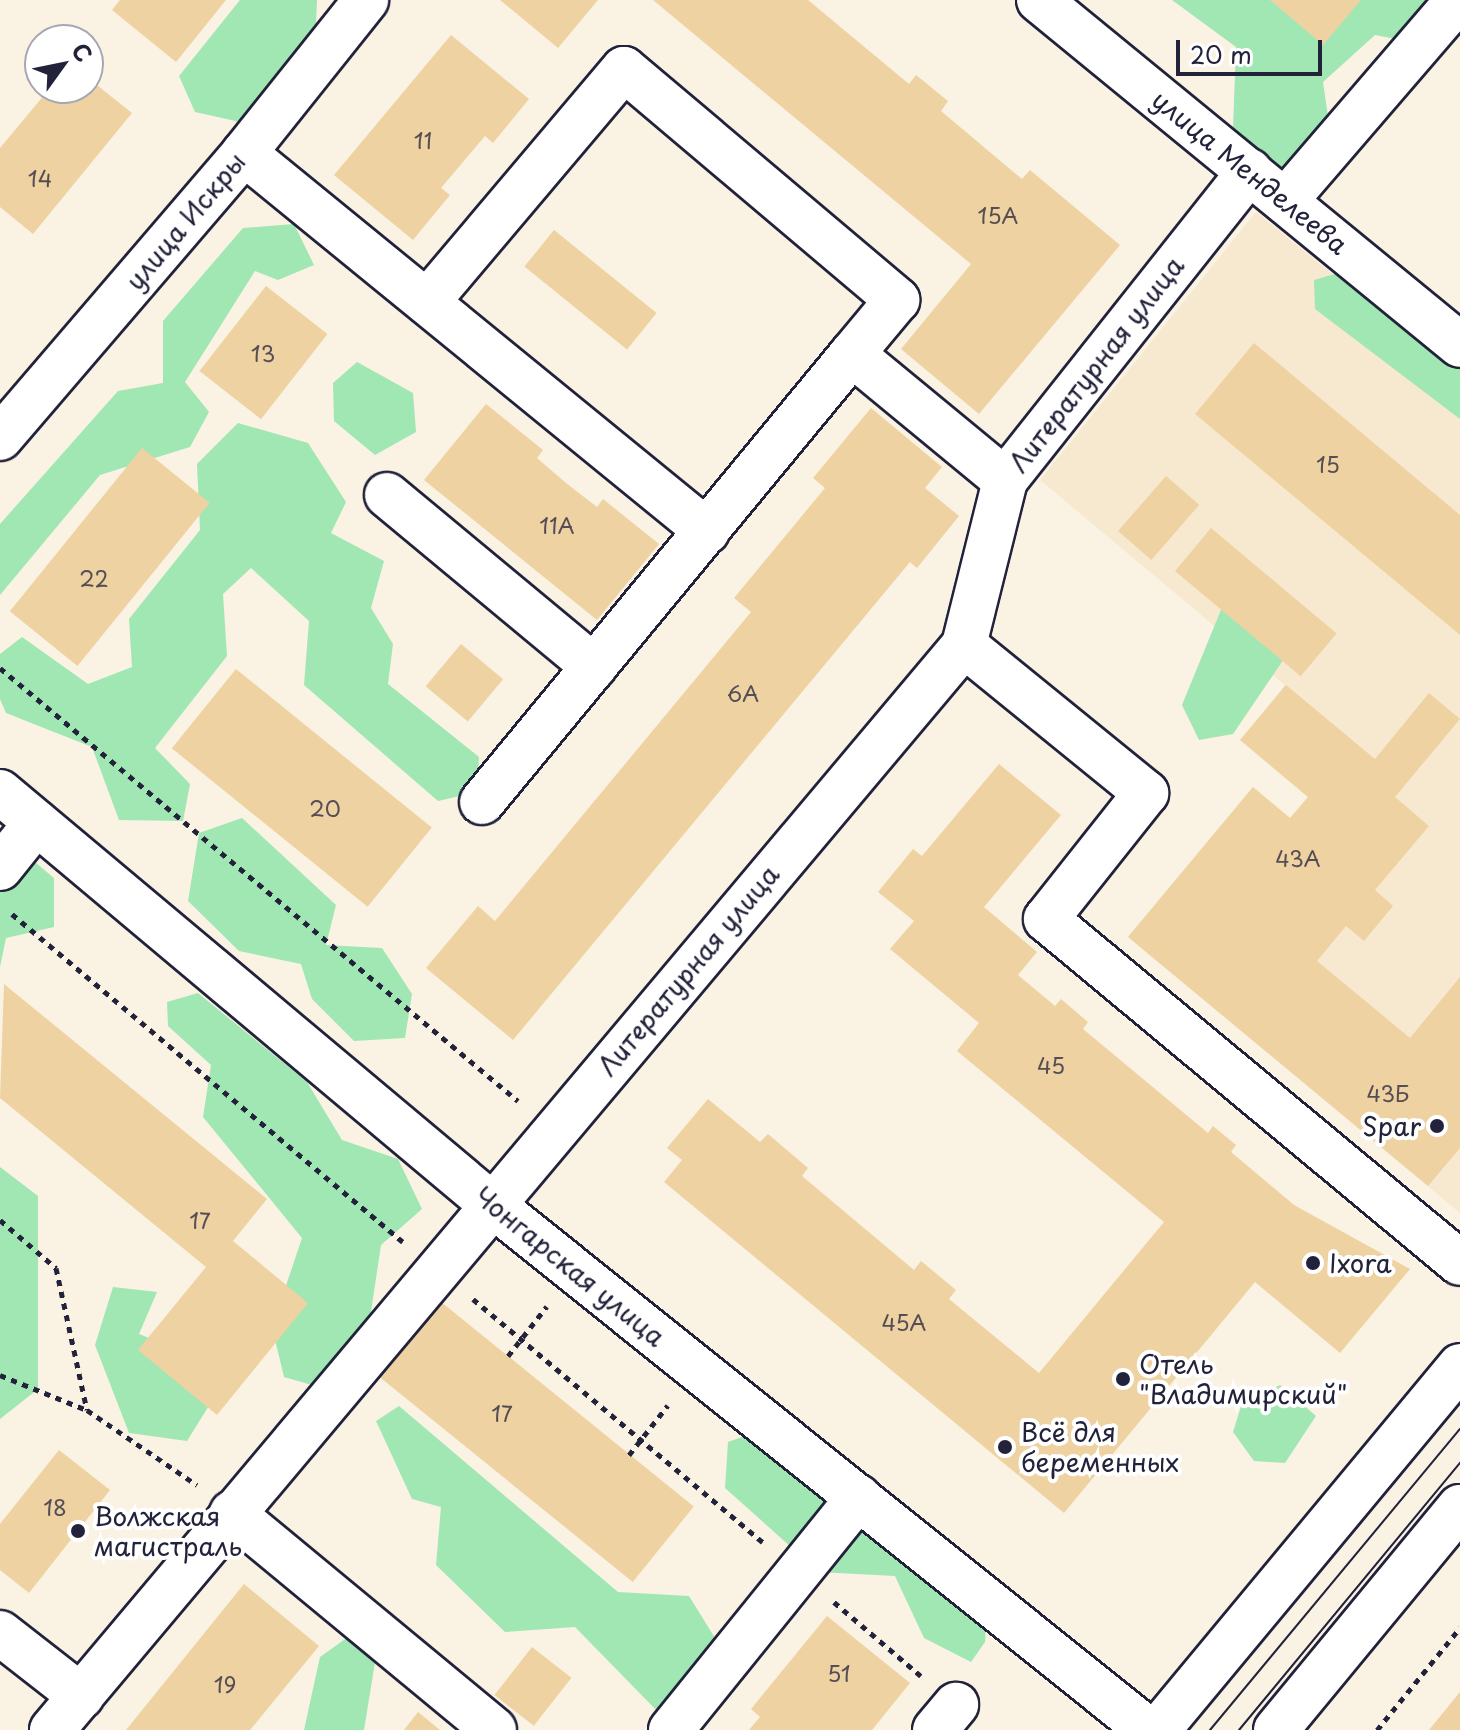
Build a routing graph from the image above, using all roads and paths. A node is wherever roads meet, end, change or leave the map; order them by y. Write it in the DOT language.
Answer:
graph roads {
  1 [pos="366,0"];
  2 [pos="1039,0"];
  3 [pos="1458,0"];
  4 [pos="244,153"];
  5 [pos="1250,171"];
  6 [pos="1285,201"];
  7 [pos="427,302"];
  8 [pos="1460,345"];
  9 [pos="852,354"];
  10 [pos="0,438"];
  11 [pos="1005,480"];
  12 [pos="387,495"];
  13 [pos="707,531"];
  14 [pos="964,645"];
  15 [pos="594,667"];
  16 [pos="0,668"];
  17 [pos="0,792"];
  18 [pos="482,802"];
  19 [pos="36,823"];
  20 [pos="0,868"];
  21 [pos="0,904"];
  22 [pos="552,1130"];
  23 [pos="490,1203"];
  24 [pos="0,1220"];
  25 [pos="1460,1263"];
  26 [pos="436,1269"];
  27 [pos="574,1271"];
  28 [pos="521,1340"];
  29 [pos="508,1356"];
  30 [pos="1460,1366"];
  31 [pos="696,1368"];
  32 [pos="0,1375"];
  33 [pos="87,1410"];
  34 [pos="642,1441"];
  35 [pos="629,1455"];
  36 [pos="859,1497"];
  37 [pos="1460,1507"];
  38 [pos="232,1513"];
  39 [pos="799,1572"];
  40 [pos="1460,1628"];
  41 [pos="0,1633"];
  42 [pos="81,1696"];
  43 [pos="946,1718"];
  44 [pos="52,1730"];
  45 [pos="494,1730"];
  46 [pos="671,1730"];
  47 [pos="1148,1730"];
  48 [pos="1158,1730"];
  49 [pos="1276,1730"];
  50 [pos="1377,1730"];
  1 -- 4 [label="street, улица Искры"];
  2 -- 5 [label="street, улица Менделеева"];
  3 -- 6 [label="street"];
  4 -- 7 [label="street"];
  4 -- 10 [label="street, улица Искры"];
  5 -- 6 [label="street, улица Менделеева"];
  5 -- 11 [label="street, Литературная улица"];
  6 -- 8 [label="street, улица Менделеева"];
  7 -- 9 [label="street"];
  7 -- 13 [label="street"];
  9 -- 11 [label="street"];
  9 -- 13 [label="street"];
  11 -- 14 [label="street, Литературная улица"];
  12 -- 15 [label="street"];
  13 -- 15 [label="street"];
  14 -- 22 [label="street, Литературная улица"];
  14 -- 25 [label="street"];
  15 -- 18 [label="street"];
  16 -- 22 [label="path"];
  17 -- 19 [label="street, Чонгарская улица"];
  19 -- 20 [label="street"];
  19 -- 23 [label="street, Чонгарская улица"];
  21 -- 26 [label="path"];
  22 -- 23 [label="street, Литературная улица"];
  23 -- 26 [label="street, Литературная улица"];
  23 -- 27 [label="street, Чонгарская улица"];
  24 -- 33 [label="path"];
  26 -- 28 [label="path"];
  26 -- 38 [label="street, Литературная улица"];
  27 -- 28 [label="path"];
  27 -- 31 [label="street, Чонгарская улица"];
  28 -- 29 [label="path"];
  28 -- 34 [label="path"];
  30 -- 48 [label="street"];
  31 -- 34 [label="path"];
  31 -- 36 [label="street, Чонгарская улица"];
  32 -- 33 [label="path"];
  33 -- 38 [label="path"];
  34 -- 35 [label="path"];
  34 -- 39 [label="path"];
  36 -- 39 [label="street"];
  36 -- 47 [label="street, Чонгарская улица"];
  37 -- 49 [label="street"];
  38 -- 42 [label="street, Литературная улица"];
  38 -- 45 [label="street"];
  39 -- 43 [label="path"];
  39 -- 46 [label="street"];
  40 -- 50 [label="path"];
  41 -- 42 [label="street"];
  42 -- 44 [label="street, Литературная улица"];
}
